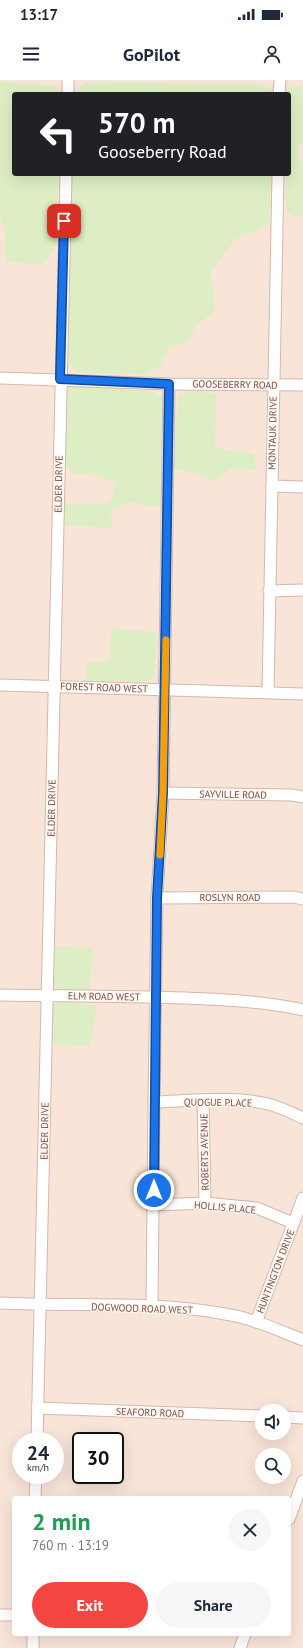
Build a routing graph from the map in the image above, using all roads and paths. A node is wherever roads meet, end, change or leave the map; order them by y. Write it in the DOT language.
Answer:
graph roads {
  1 [pos="68,80"];
  2 [pos="280,80"];
  3 [pos="68,92"];
  4 [pos="279,92"];
  5 [pos="66,176"];
  6 [pos="278,176"];
  7 [pos="0,378"];
  8 [pos="60,379"];
  9 [pos="169,384"];
  10 [pos="273,385"];
  11 [pos="303,385"];
  12 [pos="272,486"];
  13 [pos="303,487"];
  14 [pos="303,590"];
  15 [pos="269,591"];
  16 [pos="0,685"];
  17 [pos="53,686"];
  18 [pos="165,690"];
  19 [pos="268,692"];
  20 [pos="303,694"];
  21 [pos="163,793"];
  22 [pos="303,797"];
  23 [pos="157,898"];
  24 [pos="303,899"];
  25 [pos="0,995"];
  26 [pos="46,996"];
  27 [pos="157,997"];
  28 [pos="303,1010"];
  29 [pos="203,1100"];
  30 [pos="154,1102"];
  31 [pos="303,1118"];
  32 [pos="303,1198"];
  33 [pos="205,1203"];
  34 [pos="154,1205"];
  35 [pos="293,1223"];
  36 [pos="0,1304"];
  37 [pos="40,1306"];
  38 [pos="152,1306"];
  39 [pos="256,1322"];
  40 [pos="303,1340"];
  41 [pos="37,1408"];
  42 [pos="255,1416"];
  43 [pos="291,1417"];
  44 [pos="303,1418"];
  45 [pos="36,1432"];
  46 [pos="303,1482"];
  47 [pos="36,1484"];
  48 [pos="35,1496"];
  49 [pos="291,1514"];
  50 [pos="0,1615"];
  51 [pos="12,1615"];
  52 [pos="33,1636"];
  53 [pos="244,1636"];
  54 [pos="32,1648"];
  55 [pos="240,1648"];
  1 -- 3 [label="street"];
  2 -- 4 [label="street"];
  5 -- 8 [label="street, ELDER DRIVE"];
  6 -- 10 [label="street, MONTAUK DRIVE"];
  7 -- 8 [label="street, GOOSEBERRY ROAD"];
  8 -- 9 [label="street, GOOSEBERRY ROAD"];
  8 -- 17 [label="street, ELDER DRIVE"];
  9 -- 10 [label="street, GOOSEBERRY ROAD"];
  9 -- 18 [label="street"];
  10 -- 11 [label="street, GOOSEBERRY ROAD"];
  10 -- 12 [label="street, MONTAUK DRIVE"];
  12 -- 13 [label="street"];
  12 -- 15 [label="street, MONTAUK DRIVE"];
  14 -- 15 [label="street"];
  15 -- 19 [label="street, MONTAUK DRIVE"];
  16 -- 17 [label="street, FOREST ROAD WEST"];
  17 -- 18 [label="street, FOREST ROAD WEST"];
  17 -- 26 [label="street, ELDER DRIVE"];
  18 -- 19 [label="street, FOREST ROAD WEST"];
  18 -- 21 [label="street"];
  19 -- 20 [label="street, FOREST ROAD WEST"];
  21 -- 22 [label="street, SAYVILLE ROAD"];
  21 -- 23 [label="street"];
  23 -- 24 [label="street, ROSLYN ROAD"];
  23 -- 27 [label="street"];
  25 -- 26 [label="street, ELM ROAD WEST"];
  26 -- 27 [label="street, ELM ROAD WEST"];
  26 -- 37 [label="street, ELDER DRIVE"];
  27 -- 28 [label="street, ELM ROAD WEST"];
  27 -- 30 [label="street"];
  29 -- 30 [label="street, QUOGUE PLACE"];
  29 -- 31 [label="street, QUOGUE PLACE"];
  29 -- 33 [label="street, ROBERTS AVENUE"];
  30 -- 34 [label="street"];
  32 -- 35 [label="street, HUNTINGTON DRIVE"];
  33 -- 34 [label="street, HOLLIS PLACE"];
  33 -- 35 [label="street, HOLLIS PLACE"];
  34 -- 38 [label="street"];
  35 -- 39 [label="street, HUNTINGTON DRIVE"];
  36 -- 37 [label="street, DOGWOOD ROAD WEST"];
  37 -- 38 [label="street, DOGWOOD ROAD WEST"];
  37 -- 41 [label="street, ELDER DRIVE"];
  38 -- 39 [label="street, DOGWOOD ROAD WEST"];
  39 -- 40 [label="street, DOGWOOD ROAD WEST"];
  41 -- 42 [label="street, SEAFORD ROAD"];
  41 -- 45 [label="street, ELDER DRIVE"];
  43 -- 44 [label="street"];
  46 -- 49 [label="street"];
  47 -- 48 [label="street"];
  50 -- 51 [label="street"];
  52 -- 54 [label="street"];
  53 -- 55 [label="street"];
}
